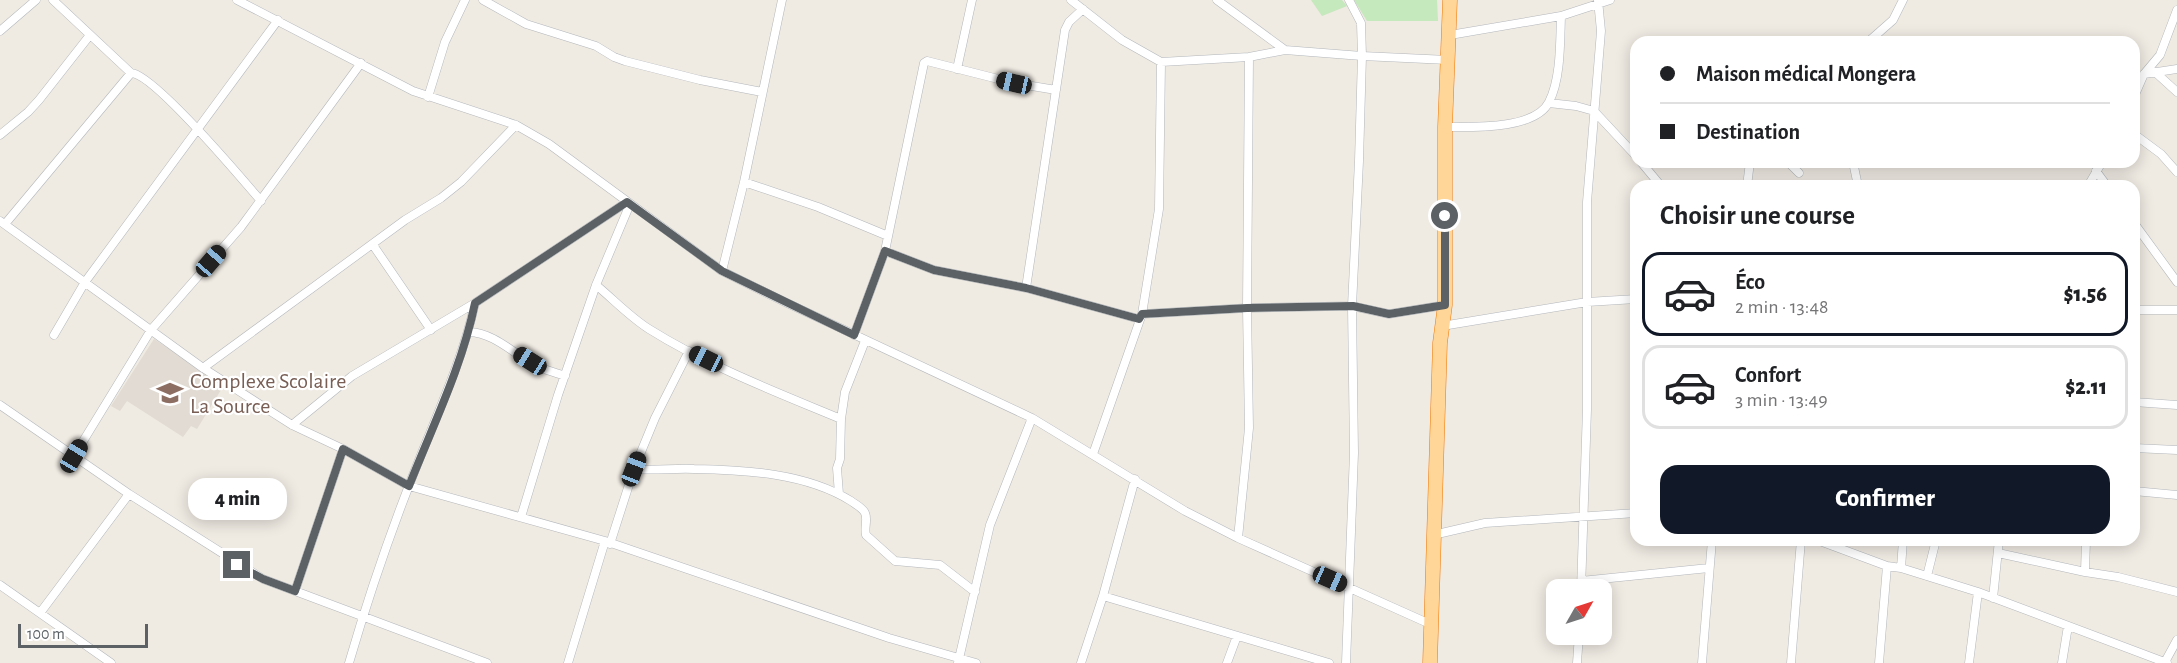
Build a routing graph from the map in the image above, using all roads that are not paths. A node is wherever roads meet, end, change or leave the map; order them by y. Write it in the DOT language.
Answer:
graph roads {
  1 [pos="36,0"];
  2 [pos="53,0"];
  3 [pos="237,0"];
  4 [pos="465,0"];
  5 [pos="483,0"];
  6 [pos="782,0"];
  7 [pos="972,0"];
  8 [pos="1071,0"];
  9 [pos="1217,0"];
  10 [pos="1349,0"];
  11 [pos="1450,0"];
  12 [pos="1610,0"];
  13 [pos="1903,0"];
  14 [pos="1598,2"];
  15 [pos="1083,9"];
  16 [pos="2177,10"];
  17 [pos="1561,16"];
  18 [pos="278,20"];
  19 [pos="0,31"];
  20 [pos="90,35"];
  21 [pos="1450,35"];
  22 [pos="1875,36"];
  23 [pos="1285,50"];
  24 [pos="1362,56"];
  25 [pos="1249,57"];
  26 [pos="1448,60"];
  27 [pos="1161,62"];
  28 [pos="361,63"];
  29 [pos="957,69"];
  30 [pos="2177,69"];
  31 [pos="2155,72"];
  32 [pos="131,73"];
  33 [pos="2145,74"];
  34 [pos="2140,84"];
  35 [pos="1056,90"];
  36 [pos="762,92"];
  37 [pos="2177,92"];
  38 [pos="428,97"];
  39 [pos="1549,103"];
  40 [pos="1594,111"];
  41 [pos="516,125"];
  42 [pos="1445,127"];
  43 [pos="197,129"];
  44 [pos="0,135"];
  45 [pos="2140,138"];
  46 [pos="1630,150"];
  47 [pos="1646,168"];
  48 [pos="1794,168"];
  49 [pos="2098,168"];
  50 [pos="2096,171"];
  51 [pos="2177,172"];
  52 [pos="1799,173"];
  53 [pos="1656,180"];
  54 [pos="2091,180"];
  55 [pos="2103,180"];
  56 [pos="744,182"];
  57 [pos="261,201"];
  58 [pos="629,203"];
  59 [pos="2,223"];
  60 [pos="2140,231"];
  61 [pos="888,236"];
  62 [pos="373,244"];
  63 [pos="885,251"];
  64 [pos="722,271"];
  65 [pos="85,282"];
  66 [pos="2177,282"];
  67 [pos="596,285"];
  68 [pos="1026,288"];
  69 [pos="1630,299"];
  70 [pos="1587,302"];
  71 [pos="475,303"];
  72 [pos="1445,305"];
  73 [pos="1353,306"];
  74 [pos="1247,308"];
  75 [pos="2140,310"];
  76 [pos="2177,310"];
  77 [pos="1141,317"];
  78 [pos="1442,326"];
  79 [pos="151,330"];
  80 [pos="431,330"];
  81 [pos="469,332"];
  82 [pos="54,335"];
  83 [pos="854,335"];
  84 [pos="865,341"];
  85 [pos="689,351"];
  86 [pos="203,368"];
  87 [pos="565,375"];
  88 [pos="2140,402"];
  89 [pos="0,405"];
  90 [pos="2177,405"];
  91 [pos="1032,418"];
  92 [pos="841,419"];
  93 [pos="292,425"];
  94 [pos="2140,448"];
  95 [pos="343,449"];
  96 [pos="2177,450"];
  97 [pos="1093,454"];
  98 [pos="74,456"];
  99 [pos="634,469"];
  100 [pos="1134,479"];
  101 [pos="409,486"];
  102 [pos="2140,492"];
  103 [pos="839,494"];
  104 [pos="129,495"];
  105 [pos="2177,495"];
  106 [pos="1630,513"];
  107 [pos="1583,516"];
  108 [pos="521,517"];
  109 [pos="1433,535"];
  110 [pos="1238,538"];
  111 [pos="607,542"];
  112 [pos="1711,546"];
  113 [pos="1801,546"];
  114 [pos="1833,546"];
  115 [pos="1903,546"];
  116 [pos="1934,546"];
  117 [pos="1999,546"];
  118 [pos="2086,546"];
  119 [pos="1998,553"];
  120 [pos="1887,566"];
  121 [pos="1709,568"];
  122 [pos="1901,568"];
  123 [pos="2085,572"];
  124 [pos="1927,576"];
  125 [pos="1581,579"];
  126 [pos="1612,581"];
  127 [pos="0,585"];
  128 [pos="1348,587"];
  129 [pos="295,591"];
  130 [pos="975,592"];
  131 [pos="1978,592"];
  132 [pos="2177,592"];
  133 [pos="1103,596"];
  134 [pos="1993,598"];
  135 [pos="40,614"];
  136 [pos="363,618"];
  137 [pos="1430,624"];
  138 [pos="2068,626"];
  139 [pos="1237,636"];
  140 [pos="2177,640"];
  141 [pos="1578,645"];
  142 [pos="958,661"];
  143 [pos="111,663"];
  144 [pos="349,663"];
  145 [pos="487,663"];
  146 [pos="568,663"];
  147 [pos="976,663"];
  148 [pos="1082,663"];
  149 [pos="1227,663"];
  150 [pos="1329,663"];
  151 [pos="1346,663"];
  152 [pos="1430,663"];
  153 [pos="1577,663"];
  154 [pos="1702,663"];
  155 [pos="1791,663"];
  156 [pos="1879,663"];
  157 [pos="1969,663"];
  158 [pos="2062,663"];
  159 [pos="2166,663"];
  1 -- 19 [label="street"];
  2 -- 20 [label="street"];
  3 -- 18 [label="street"];
  4 -- 38 [label="street"];
  5 -- 36 [label="street"];
  6 -- 36 [label="street"];
  7 -- 29 [label="street"];
  8 -- 15 [label="street"];
  9 -- 23 [label="street"];
  10 -- 24 [label="street"];
  11 -- 21 [label="highway"];
  12 -- 14 [label="street"];
  13 -- 22 [label="street"];
  14 -- 17 [label="street"];
  14 -- 40 [label="street"];
  15 -- 27 [label="street"];
  15 -- 35 [label="street"];
  16 -- 33 [label="street"];
  17 -- 21 [label="street"];
  17 -- 39 [label="street"];
  18 -- 28 [label="street"];
  18 -- 43 [label="street"];
  20 -- 32 [label="street"];
  20 -- 44 [label="street"];
  21 -- 26 [label="highway"];
  23 -- 24 [label="street"];
  23 -- 25 [label="street"];
  24 -- 26 [label="street"];
  24 -- 73 [label="street"];
  25 -- 27 [label="street"];
  25 -- 74 [label="street"];
  26 -- 42 [label="highway"];
  27 -- 77 [label="street"];
  28 -- 38 [label="street"];
  28 -- 57 [label="street"];
  29 -- 35 [label="street"];
  29 -- 61 [label="street"];
  30 -- 31 [label="street"];
  31 -- 33 [label="street"];
  31 -- 37 [label="street"];
  32 -- 43 [label="street"];
  32 -- 59 [label="street"];
  33 -- 34 [label="street"];
  35 -- 68 [label="street"];
  36 -- 56 [label="street"];
  38 -- 41 [label="street"];
  39 -- 40 [label="street"];
  39 -- 42 [label="street"];
  40 -- 46 [label="street"];
  40 -- 70 [label="street"];
  41 -- 58 [label="street"];
  41 -- 62 [label="street"];
  42 -- 72 [label="highway"];
  43 -- 57 [label="street"];
  43 -- 65 [label="street"];
  45 -- 51 [label="street"];
  47 -- 53 [label="street"];
  48 -- 52 [label="street"];
  49 -- 50 [label="street"];
  50 -- 54 [label="street"];
  50 -- 55 [label="street"];
  56 -- 61 [label="street"];
  56 -- 64 [label="street"];
  57 -- 79 [label="street"];
  58 -- 64 [label="street"];
  58 -- 67 [label="street"];
  58 -- 71 [label="street"];
  59 -- 65 [label="street"];
  60 -- 66 [label="street"];
  61 -- 63 [label="street"];
  62 -- 80 [label="street"];
  62 -- 86 [label="street"];
  63 -- 68 [label="street"];
  63 -- 83 [label="street"];
  64 -- 83 [label="street"];
  65 -- 79 [label="street"];
  65 -- 82 [label="street"];
  67 -- 85 [label="street"];
  67 -- 87 [label="street"];
  68 -- 77 [label="street"];
  69 -- 70 [label="street"];
  70 -- 78 [label="street"];
  70 -- 107 [label="street"];
  71 -- 80 [label="street"];
  71 -- 81 [label="street"];
  72 -- 73 [label="street"];
  72 -- 78 [label="highway"];
  73 -- 74 [label="street"];
  73 -- 128 [label="street"];
  74 -- 77 [label="street"];
  74 -- 110 [label="street"];
  75 -- 76 [label="street"];
  77 -- 97 [label="street"];
  78 -- 109 [label="highway"];
  79 -- 86 [label="street"];
  79 -- 98 [label="street"];
  80 -- 93 [label="street"];
  81 -- 87 [label="street"];
  81 -- 101 [label="street"];
  83 -- 84 [label="street"];
  84 -- 91 [label="street"];
  84 -- 92 [label="street"];
  85 -- 92 [label="street"];
  85 -- 99 [label="street"];
  86 -- 93 [label="street"];
  87 -- 108 [label="street"];
  88 -- 90 [label="street"];
  89 -- 98 [label="street"];
  91 -- 97 [label="street"];
  91 -- 130 [label="street"];
  92 -- 103 [label="street"];
  93 -- 95 [label="street"];
  94 -- 96 [label="street"];
  95 -- 101 [label="street"];
  95 -- 129 [label="street"];
  97 -- 100 [label="street"];
  98 -- 104 [label="street"];
  99 -- 103 [label="street"];
  99 -- 111 [label="street"];
  100 -- 110 [label="street"];
  100 -- 133 [label="street"];
  101 -- 108 [label="street"];
  101 -- 136 [label="street"];
  102 -- 105 [label="street"];
  103 -- 130 [label="street"];
  104 -- 129 [label="street"];
  104 -- 135 [label="street"];
  106 -- 107 [label="street"];
  107 -- 109 [label="street"];
  107 -- 125 [label="street"];
  108 -- 111 [label="street"];
  109 -- 137 [label="highway"];
  110 -- 128 [label="street"];
  111 -- 142 [label="street"];
  111 -- 146 [label="street"];
  112 -- 121 [label="street"];
  113 -- 155 [label="street"];
  114 -- 120 [label="street"];
  115 -- 122 [label="street"];
  116 -- 124 [label="street"];
  117 -- 119 [label="street"];
  118 -- 123 [label="street"];
  119 -- 123 [label="street"];
  119 -- 134 [label="street"];
  120 -- 122 [label="street"];
  120 -- 156 [label="street"];
  121 -- 126 [label="street"];
  121 -- 154 [label="street"];
  122 -- 124 [label="street"];
  123 -- 132 [label="street"];
  124 -- 131 [label="street"];
  127 -- 135 [label="street"];
  128 -- 137 [label="street"];
  128 -- 151 [label="street"];
  129 -- 136 [label="street"];
  130 -- 142 [label="street"];
  131 -- 134 [label="street"];
  131 -- 157 [label="street"];
  133 -- 139 [label="street"];
  133 -- 148 [label="street"];
  134 -- 138 [label="street"];
  135 -- 143 [label="street"];
  136 -- 144 [label="street"];
  136 -- 145 [label="street"];
  137 -- 152 [label="highway"];
  138 -- 158 [label="street"];
  138 -- 159 [label="street"];
  139 -- 149 [label="street"];
  139 -- 150 [label="street"];
  140 -- 159 [label="street"];
  141 -- 153 [label="street"];
  142 -- 147 [label="street"];
}
